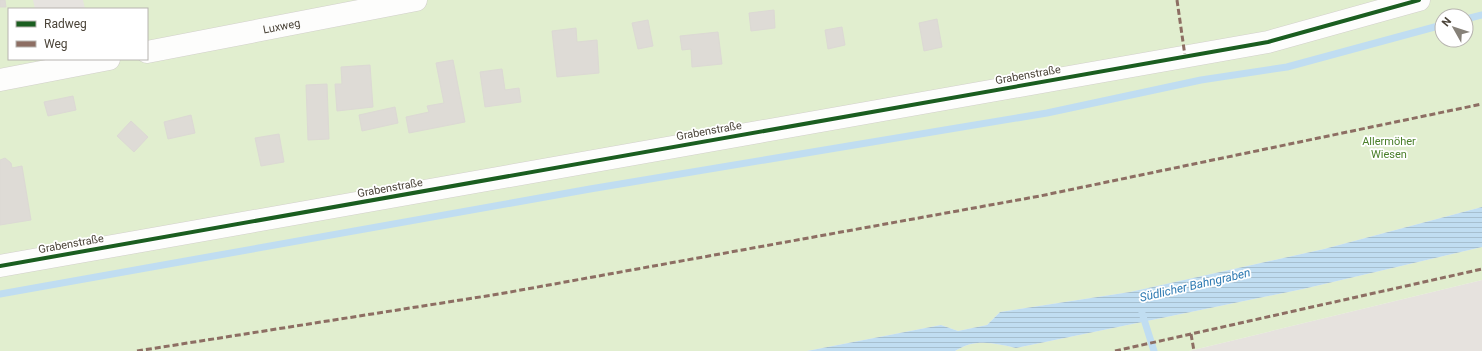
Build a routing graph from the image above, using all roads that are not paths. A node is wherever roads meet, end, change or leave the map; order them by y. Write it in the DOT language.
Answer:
graph roads {
  1 [pos="416,0"];
  2 [pos="1418,0"];
  3 [pos="148,52"];
  4 [pos="104,60"];
  5 [pos="0,80"];
  6 [pos="0,266"];
  1 -- 3 [label="street, Luxweg"];
  2 -- 6 [label="street, Grabenstraße"];
  4 -- 5 [label="street"];
}
